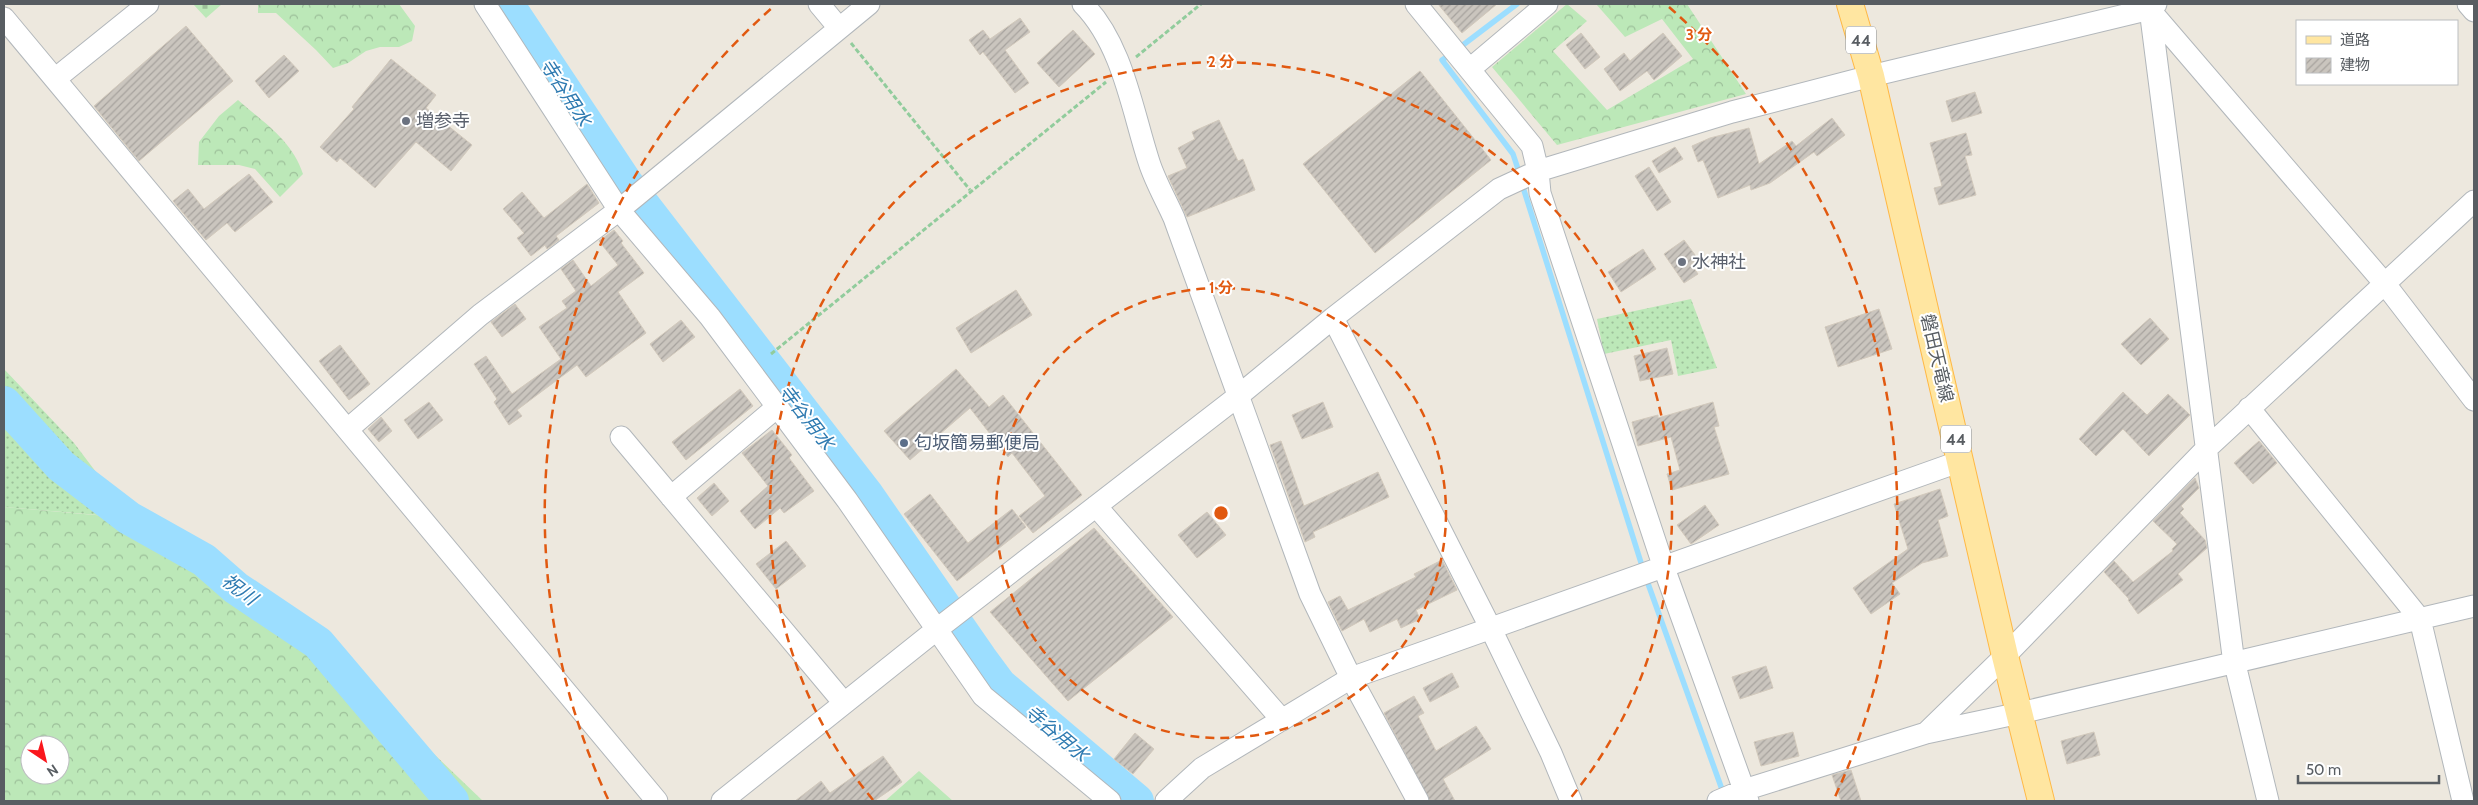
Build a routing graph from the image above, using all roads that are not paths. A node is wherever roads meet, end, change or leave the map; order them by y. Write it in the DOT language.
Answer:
graph roads {
  1 [pos="148,4"];
  2 [pos="485,4"];
  3 [pos="819,4"];
  4 [pos="869,4"];
  5 [pos="1083,4"];
  6 [pos="1416,4"];
  7 [pos="1547,4"];
  8 [pos="1850,4"];
  9 [pos="2468,4"];
  10 [pos="2150,6"];
  11 [pos="2474,11"];
  12 [pos="4,18"];
  13 [pos="839,28"];
  14 [pos="1470,69"];
  15 [pos="1871,76"];
  16 [pos="55,80"];
  17 [pos="1538,171"];
  18 [pos="2474,201"];
  19 [pos="619,210"];
  20 [pos="2385,284"];
  21 [pos="1333,318"];
  22 [pos="1237,397"];
  23 [pos="2474,400"];
  24 [pos="777,406"];
  25 [pos="2249,408"];
  26 [pos="348,429"];
  27 [pos="621,437"];
  28 [pos="2205,450"];
  29 [pos="1961,461"];
  30 [pos="671,497"];
  31 [pos="1096,506"];
  32 [pos="1664,568"];
  33 [pos="2474,606"];
  34 [pos="2420,619"];
  35 [pos="1491,629"];
  36 [pos="936,630"];
  37 [pos="2004,656"];
  38 [pos="2234,664"];
  39 [pos="1351,678"];
  40 [pos="844,703"];
  41 [pos="2020,713"];
  42 [pos="1282,720"];
  43 [pos="1926,733"];
  44 [pos="1746,796"];
  45 [pos="1102,799"];
  46 [pos="656,801"];
  47 [pos="722,801"];
  48 [pos="1166,801"];
  49 [pos="1418,801"];
  50 [pos="1571,801"];
  51 [pos="1718,801"];
  52 [pos="2041,801"];
  53 [pos="2268,801"];
  54 [pos="2462,801"];
  1 -- 16 [label="street"];
  2 -- 19 [label="street"];
  3 -- 13 [label="street"];
  4 -- 13 [label="street"];
  5 -- 22 [label="street"];
  6 -- 14 [label="street"];
  7 -- 14 [label="street"];
  8 -- 15 [label="main road, 磐田天竜線 / 44"];
  9 -- 11 [label="street"];
  10 -- 15 [label="street"];
  10 -- 20 [label="street"];
  10 -- 28 [label="street"];
  12 -- 16 [label="street"];
  13 -- 19 [label="street"];
  14 -- 17 [label="street"];
  15 -- 17 [label="street"];
  15 -- 29 [label="main road, 磐田天竜線 / 44"];
  16 -- 26 [label="street"];
  17 -- 21 [label="street"];
  17 -- 32 [label="street"];
  18 -- 20 [label="street"];
  19 -- 24 [label="street"];
  19 -- 26 [label="street"];
  20 -- 23 [label="street"];
  20 -- 25 [label="street"];
  21 -- 22 [label="street"];
  21 -- 35 [label="street"];
  22 -- 31 [label="street"];
  22 -- 39 [label="street"];
  24 -- 30 [label="street"];
  24 -- 36 [label="street"];
  25 -- 28 [label="street"];
  25 -- 34 [label="street"];
  26 -- 46 [label="street"];
  27 -- 30 [label="street"];
  28 -- 37 [label="street"];
  28 -- 38 [label="street"];
  29 -- 32 [label="street"];
  29 -- 37 [label="main road, 磐田天竜線 / 44"];
  30 -- 40 [label="street"];
  31 -- 36 [label="street"];
  31 -- 42 [label="street"];
  32 -- 35 [label="street"];
  32 -- 44 [label="street"];
  33 -- 34 [label="street"];
  34 -- 38 [label="street"];
  34 -- 54 [label="street"];
  35 -- 39 [label="street"];
  35 -- 50 [label="street"];
  36 -- 40 [label="street"];
  36 -- 45 [label="street"];
  37 -- 41 [label="main road, 磐田天竜線 / 44"];
  37 -- 43 [label="street"];
  38 -- 41 [label="street"];
  38 -- 53 [label="street"];
  39 -- 42 [label="street"];
  39 -- 49 [label="street"];
  40 -- 47 [label="street"];
  41 -- 43 [label="street"];
  41 -- 52 [label="main road, 磐田天竜線 / 44"];
  42 -- 48 [label="street"];
  43 -- 44 [label="street"];
  44 -- 51 [label="street"];
}
